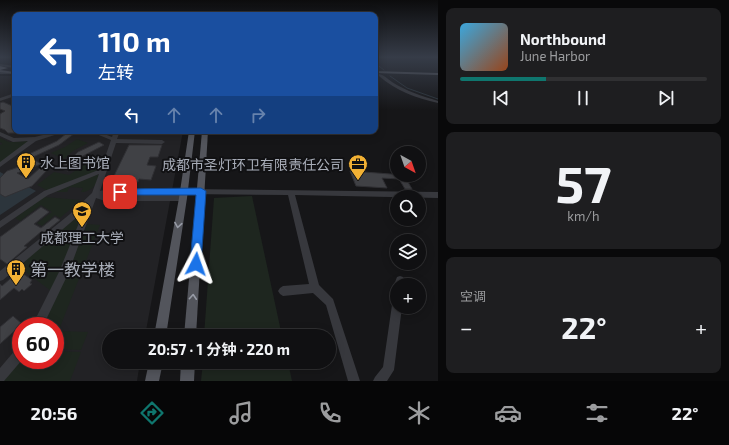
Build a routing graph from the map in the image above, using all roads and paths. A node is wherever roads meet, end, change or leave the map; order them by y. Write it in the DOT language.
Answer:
graph roads {
  1 [pos="379,75"];
  2 [pos="438,102"];
  3 [pos="0,134"];
  4 [pos="53,134"];
  5 [pos="99,134"];
  6 [pos="116,134"];
  7 [pos="192,134"];
  8 [pos="205,134"];
  9 [pos="35,139"];
  10 [pos="114,140"];
  11 [pos="162,142"];
  12 [pos="0,165"];
  13 [pos="104,170"];
  14 [pos="201,191"];
  15 [pos="291,192"];
  16 [pos="95,194"];
  17 [pos="183,194"];
  18 [pos="438,195"];
  19 [pos="0,225"];
  20 [pos="0,277"];
  21 [pos="315,288"];
  22 [pos="283,291"];
  23 [pos="396,314"];
  24 [pos="42,317"];
  25 [pos="161,329"];
  26 [pos="191,329"];
  27 [pos="12,363"];
  28 [pos="155,369"];
  29 [pos="188,369"];
  30 [pos="0,377"];
  31 [pos="152,381"];
  32 [pos="187,381"];
  33 [pos="354,381"];
  34 [pos="379,381"];
  1 -- 2 [label="street"];
  3 -- 9 [label="street"];
  4 -- 9 [label="street"];
  5 -- 10 [label="street"];
  6 -- 10 [label="street"];
  7 -- 17 [label="main road"];
  8 -- 14 [label="main road"];
  9 -- 12 [label="street"];
  10 -- 11 [label="street"];
  10 -- 13 [label="street"];
  13 -- 16 [label="street"];
  13 -- 19 [label="street"];
  14 -- 15 [label="street"];
  14 -- 17 [label="street"];
  26 -- 14 [label="main road, one-way"];
  15 -- 18 [label="street"];
  15 -- 21 [label="street"];
  16 -- 17 [label="street"];
  16 -- 20 [label="street"];
  16 -- 24 [label="street"];
  17 -- 25 [label="main road, one-way"];
  21 -- 22 [label="street"];
  21 -- 33 [label="street"];
  23 -- 34 [label="street"];
  27 -- 30 [label="street"];
  28 -- 31 [label="main road"];
  29 -- 32 [label="main road"];
}
